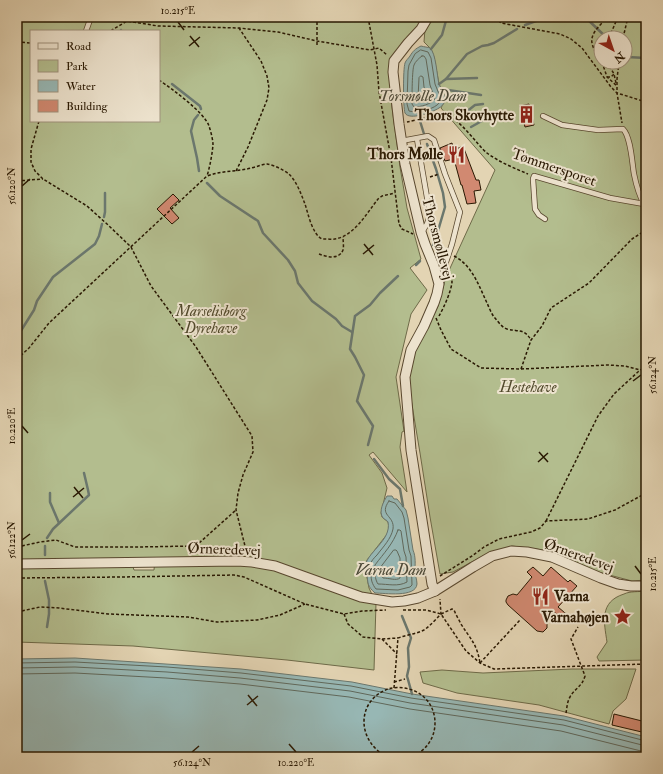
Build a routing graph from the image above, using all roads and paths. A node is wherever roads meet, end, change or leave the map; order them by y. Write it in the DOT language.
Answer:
graph roads {
  1 [pos="91,17"];
  2 [pos="129,17"];
  3 [pos="316,17"];
  4 [pos="368,17"];
  5 [pos="428,17"];
  6 [pos="495,17"];
  7 [pos="606,17"];
  8 [pos="617,17"];
  9 [pos="628,17"];
  10 [pos="127,21"];
  11 [pos="239,28"];
  12 [pos="86,30"];
  13 [pos="112,30"];
  14 [pos="596,30"];
  15 [pos="612,30"];
  16 [pos="625,30"];
  17 [pos="593,35"];
  18 [pos="318,41"];
  19 [pos="17,42"];
  20 [pos="30,43"];
  21 [pos="317,46"];
  22 [pos="593,46"];
  23 [pos="374,49"];
  24 [pos="394,61"];
  25 [pos="604,70"];
  26 [pos="612,70"];
  27 [pos="618,70"];
  28 [pos="614,74"];
  29 [pos="607,77"];
  30 [pos="160,81"];
  31 [pos="617,86"];
  32 [pos="617,92"];
  33 [pos="646,102"];
  34 [pos="543,116"];
  35 [pos="39,122"];
  36 [pos="399,124"];
  37 [pos="623,129"];
  38 [pos="417,139"];
  39 [pos="401,141"];
  40 [pos="236,171"];
  41 [pos="207,176"];
  42 [pos="534,176"];
  43 [pos="43,179"];
  44 [pos="17,181"];
  45 [pos="395,193"];
  46 [pos="645,205"];
  47 [pos="545,219"];
  48 [pos="646,230"];
  49 [pos="418,233"];
  50 [pos="343,236"];
  51 [pos="131,247"];
  52 [pos="449,253"];
  53 [pos="319,254"];
  54 [pos="445,266"];
  55 [pos="439,284"];
  56 [pos="434,303"];
  57 [pos="436,319"];
  58 [pos="530,340"];
  59 [pos="17,359"];
  60 [pos="646,367"];
  61 [pos="521,369"];
  62 [pos="640,370"];
  63 [pos="646,494"];
  64 [pos="236,510"];
  65 [pos="546,521"];
  66 [pos="245,546"];
  67 [pos="17,547"];
  68 [pos="17,564"];
  69 [pos="438,573"];
  70 [pos="17,578"];
  71 [pos="646,586"];
  72 [pos="435,591"];
  73 [pos="305,604"];
  74 [pos="389,610"];
  75 [pos="404,610"];
  76 [pos="17,612"];
  77 [pos="344,614"];
  78 [pos="441,614"];
  79 [pos="520,620"];
  80 [pos="578,627"];
  81 [pos="398,638"];
  82 [pos="382,639"];
  83 [pos="397,654"];
  84 [pos="480,663"];
  85 [pos="646,664"];
  86 [pos="581,666"];
  87 [pos="405,680"];
  88 [pos="394,682"];
  89 [pos="394,688"];
  90 [pos="566,713"];
  91 [pos="388,757"];
  92 [pos="410,757"];
  1 -- 12 [label="lane"];
  2 -- 10 [label="path"];
  3 -- 18 [label="path"];
  4 -- 23 [label="path"];
  5 -- 24 [label="street"];
  6 -- 32 [label="path"];
  7 -- 14 [label="path"];
  8 -- 15 [label="path"];
  9 -- 16 [label="path"];
  10 -- 11 [label="path"];
  10 -- 13 [label="path"];
  11 -- 18 [label="path"];
  11 -- 40 [label="path"];
  17 -- 22 [label="path"];
  18 -- 21 [label="path"];
  18 -- 23 [label="path"];
  19 -- 20 [label="path"];
  23 -- 24 [label="path"];
  23 -- 45 [label="path"];
  24 -- 36 [label="street, Thorsmøllevej"];
  25 -- 29 [label="path"];
  26 -- 28 [label="path"];
  27 -- 31 [label="path"];
  28 -- 29 [label="path"];
  28 -- 31 [label="path"];
  29 -- 31 [label="path"];
  30 -- 41 [label="path"];
  31 -- 32 [label="path"];
  32 -- 33 [label="path"];
  32 -- 37 [label="path"];
  34 -- 37 [label="lane"];
  35 -- 43 [label="path"];
  36 -- 39 [label="street, Thorsmøllevej"];
  36 -- 42 [label="path, Tømmersporet"];
  37 -- 46 [label="lane"];
  38 -- 39 [label="lane"];
  38 -- 49 [label="lane"];
  38 -- 52 [label="lane"];
  39 -- 49 [label="street, Thorsmøllevej"];
  40 -- 41 [label="path"];
  40 -- 50 [label="path"];
  41 -- 51 [label="path"];
  42 -- 46 [label="lane, Tømmersporet"];
  42 -- 47 [label="lane"];
  43 -- 44 [label="path"];
  43 -- 51 [label="path"];
  45 -- 49 [label="path"];
  45 -- 50 [label="path"];
  48 -- 58 [label="path"];
  49 -- 55 [label="street, Thorsmøllevej"];
  50 -- 53 [label="path"];
  51 -- 59 [label="path"];
  51 -- 64 [label="path"];
  52 -- 54 [label="lane"];
  52 -- 58 [label="path"];
  54 -- 55 [label="lane"];
  54 -- 57 [label="path"];
  55 -- 56 [label="street, Thorsmøllevej"];
  56 -- 57 [label="path"];
  56 -- 72 [label="street, Thorsmøllevej"];
  57 -- 61 [label="path"];
  58 -- 61 [label="path"];
  60 -- 62 [label="path"];
  61 -- 62 [label="path"];
  62 -- 65 [label="path"];
  63 -- 65 [label="path"];
  64 -- 66 [label="path"];
  64 -- 67 [label="path"];
  65 -- 69 [label="path"];
  68 -- 72 [label="street, Ørneredevej"];
  70 -- 73 [label="path"];
  71 -- 72 [label="street, Ørneredevej"];
  72 -- 78 [label="path"];
  73 -- 76 [label="path"];
  73 -- 77 [label="path"];
  74 -- 77 [label="path"];
  75 -- 78 [label="path"];
  77 -- 82 [label="path"];
  78 -- 81 [label="path"];
  78 -- 84 [label="path"];
  78 -- 84 [label="path"];
  79 -- 84 [label="path"];
  80 -- 86 [label="path"];
  81 -- 82 [label="path"];
  81 -- 83 [label="path"];
  82 -- 83 [label="path"];
  83 -- 88 [label="path"];
  84 -- 86 [label="path"];
  85 -- 86 [label="path"];
  86 -- 90 [label="path"];
  87 -- 88 [label="path"];
  88 -- 89 [label="path"];
  89 -- 91 [label="path"];
  89 -- 92 [label="path"];
}
